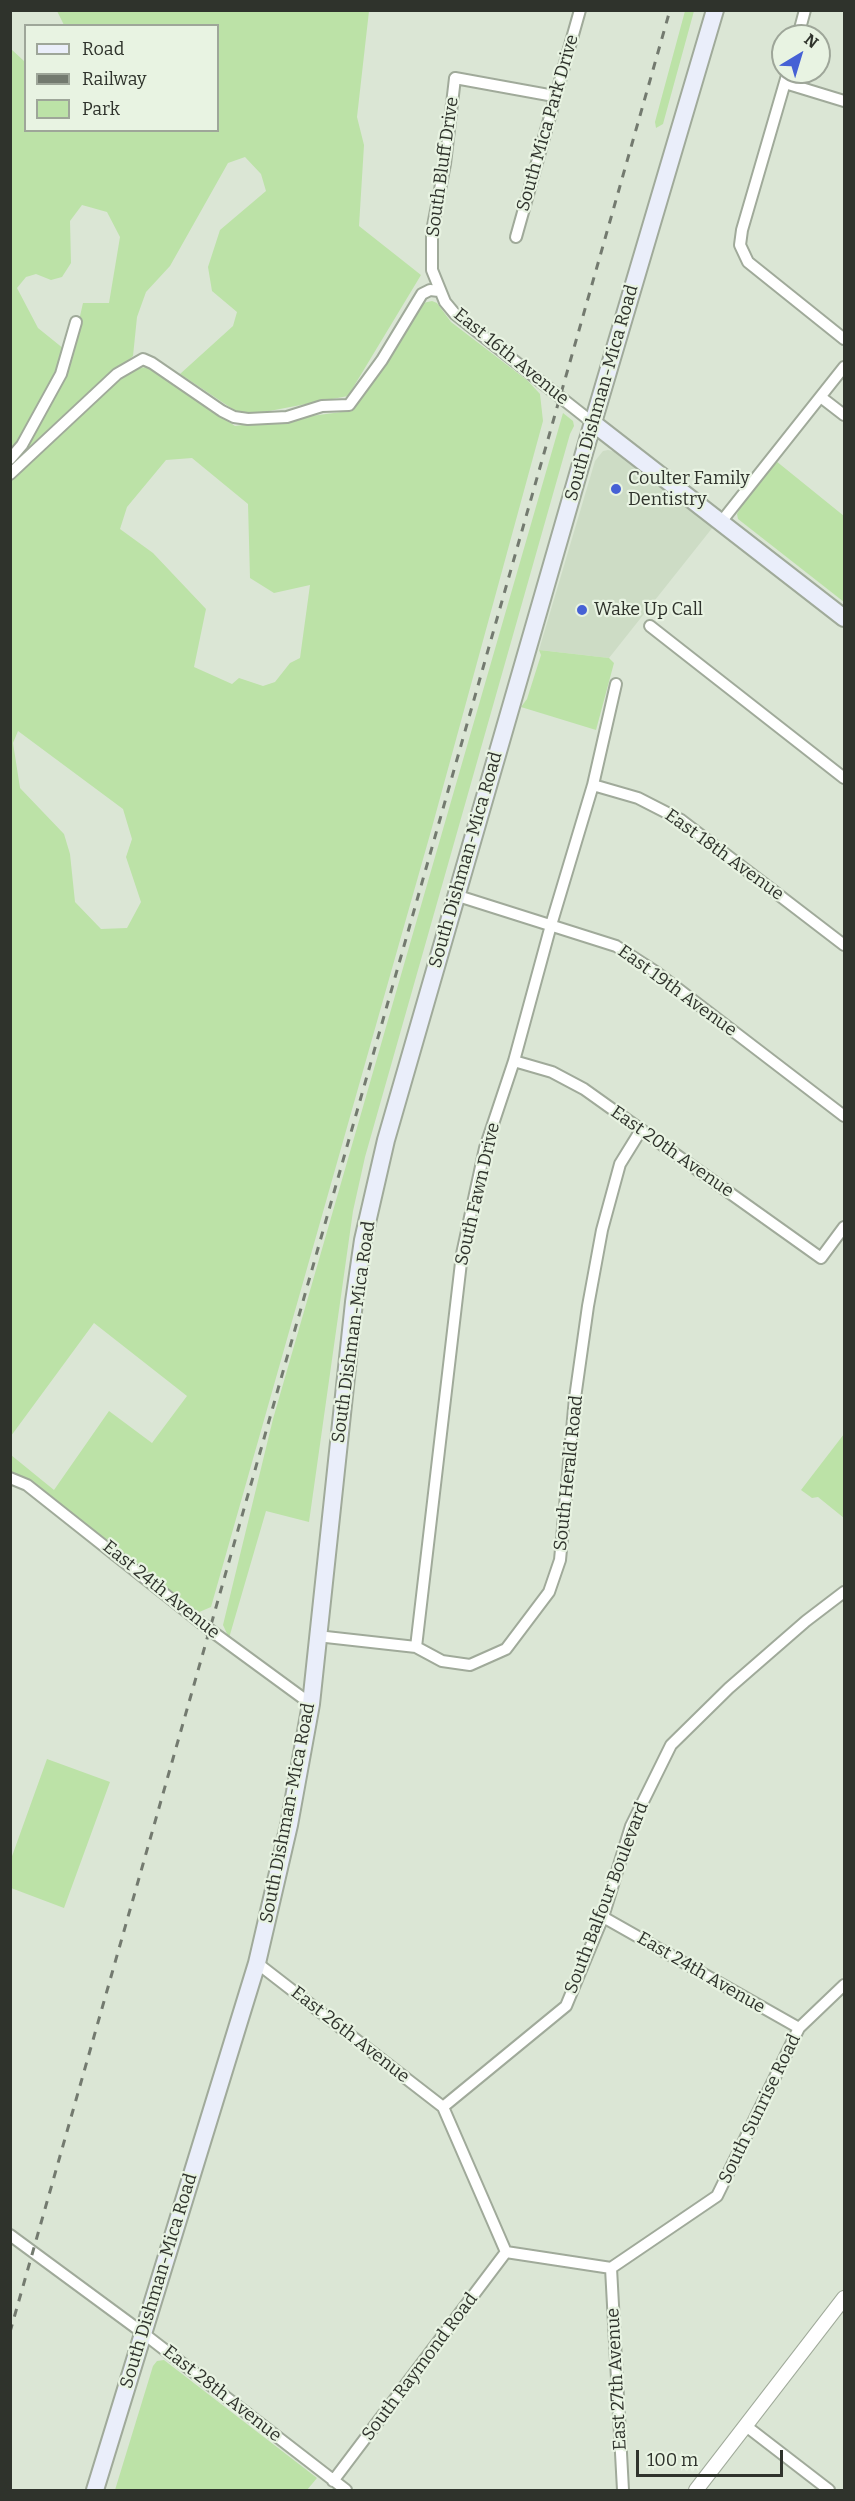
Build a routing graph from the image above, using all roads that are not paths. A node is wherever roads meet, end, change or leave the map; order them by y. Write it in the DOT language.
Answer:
graph roads {
  1 [pos="580,10"];
  2 [pos="715,10"];
  3 [pos="785,84"];
  4 [pos="802,84"];
  5 [pos="554,96"];
  6 [pos="844,101"];
  7 [pos="516,237"];
  8 [pos="439,291"];
  9 [pos="76,322"];
  10 [pos="844,339"];
  11 [pos="844,367"];
  12 [pos="822,398"];
  13 [pos="844,415"];
  14 [pos="593,423"];
  15 [pos="10,459"];
  16 [pos="10,474"];
  17 [pos="720,522"];
  18 [pos="844,618"];
  19 [pos="650,626"];
  20 [pos="616,684"];
  21 [pos="844,778"];
  22 [pos="593,785"];
  23 [pos="455,895"];
  24 [pos="551,925"];
  25 [pos="844,945"];
  26 [pos="514,1061"];
  27 [pos="844,1116"];
  28 [pos="641,1130"];
  29 [pos="844,1227"];
  30 [pos="10,1478"];
  31 [pos="844,1592"];
  32 [pos="317,1636"];
  33 [pos="416,1647"];
  34 [pos="311,1704"];
  35 [pos="603,1917"];
  36 [pos="257,1963"];
  37 [pos="844,1985"];
  38 [pos="799,2028"];
  39 [pos="443,2107"];
  40 [pos="10,2235"];
  41 [pos="506,2252"];
  42 [pos="611,2268"];
  43 [pos="844,2298"];
  44 [pos="840,2313"];
  45 [pos="143,2333"];
  46 [pos="746,2426"];
  47 [pos="333,2481"];
  48 [pos="95,2490"];
  49 [pos="346,2490"];
  50 [pos="623,2490"];
  51 [pos="696,2490"];
  52 [pos="828,2490"];
  1 -- 5 [label="street, South Mica Park Drive"];
  2 -- 14 [label="main road, South Dishman-Mica Road"];
  3 -- 10 [label="street"];
  4 -- 6 [label="street"];
  5 -- 7 [label="street, South Mica Park Drive"];
  5 -- 8 [label="street, South Bluff Drive"];
  8 -- 14 [label="street, East 16th Avenue"];
  8 -- 16 [label="street"];
  9 -- 15 [label="street"];
  11 -- 12 [label="street"];
  12 -- 13 [label="street"];
  12 -- 17 [label="street"];
  14 -- 17 [label="main road, East 16th Avenue"];
  14 -- 23 [label="main road, South Dishman-Mica Road"];
  17 -- 18 [label="main road, East 16th Avenue"];
  19 -- 21 [label="street"];
  20 -- 22 [label="street, South Fawn Drive"];
  22 -- 24 [label="street, South Fawn Drive"];
  22 -- 25 [label="street, East 18th Avenue"];
  23 -- 24 [label="street, East 19th Avenue"];
  23 -- 32 [label="main road, South Dishman-Mica Road"];
  24 -- 26 [label="street, South Fawn Drive"];
  24 -- 27 [label="street, East 19th Avenue"];
  26 -- 28 [label="street, East 20th Avenue"];
  26 -- 33 [label="street, South Fawn Drive"];
  28 -- 29 [label="street, East 20th Avenue"];
  28 -- 33 [label="street, South Herald Road"];
  30 -- 34 [label="street, East 24th Avenue"];
  31 -- 35 [label="street, South Balfour Boulevard"];
  32 -- 33 [label="street, South Herald Road"];
  32 -- 34 [label="main road, South Dishman-Mica Road"];
  34 -- 36 [label="main road, South Dishman-Mica Road"];
  35 -- 38 [label="street, East 24th Avenue"];
  35 -- 39 [label="street, South Balfour Boulevard"];
  36 -- 39 [label="street, East 26th Avenue"];
  36 -- 45 [label="main road, South Dishman-Mica Road"];
  37 -- 38 [label="street, South Sunrise Road"];
  38 -- 42 [label="street, South Sunrise Road"];
  39 -- 41 [label="street"];
  40 -- 45 [label="street, East 28th Avenue"];
  41 -- 42 [label="street"];
  41 -- 47 [label="street, South Raymond Road"];
  42 -- 50 [label="street, East 27th Avenue"];
  43 -- 44 [label="street"];
  44 -- 46 [label="street"];
  45 -- 47 [label="street, East 28th Avenue"];
  45 -- 48 [label="main road, South Dishman-Mica Road"];
  46 -- 51 [label="street"];
  46 -- 52 [label="street"];
  47 -- 49 [label="street, East 28th Avenue"];
}
